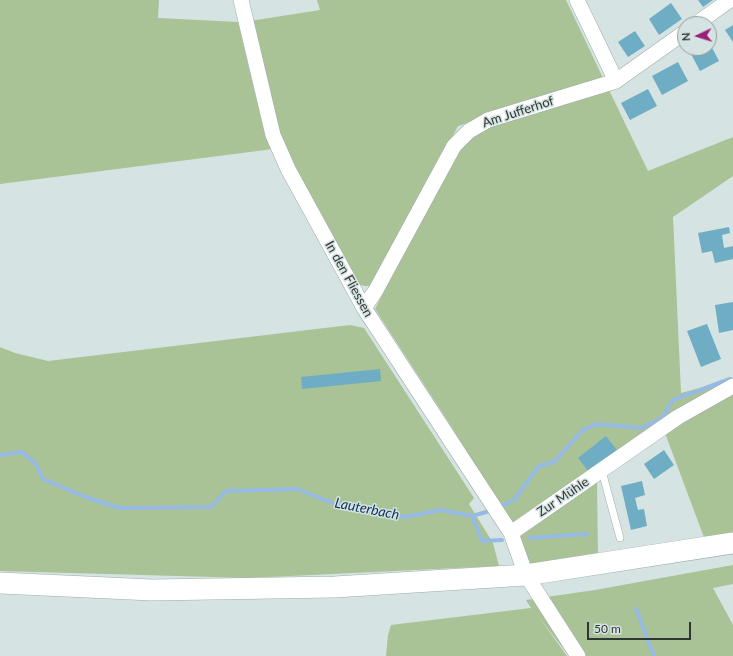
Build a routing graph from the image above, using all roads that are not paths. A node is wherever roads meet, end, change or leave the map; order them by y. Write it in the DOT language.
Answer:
graph roads {
  1 [pos="241,0"];
  2 [pos="577,0"];
  3 [pos="730,0"];
  4 [pos="707,16"];
  5 [pos="677,38"];
  6 [pos="616,81"];
  7 [pos="364,308"];
  8 [pos="732,386"];
  9 [pos="602,471"];
  10 [pos="511,533"];
  11 [pos="620,538"];
  12 [pos="733,543"];
  13 [pos="526,575"];
  14 [pos="0,583"];
  15 [pos="578,656"];
  1 -- 7 [label="street, In den Fliessen"];
  2 -- 6 [label="street"];
  3 -- 4 [label="street"];
  5 -- 6 [label="street, Am Jufferhof"];
  6 -- 7 [label="street, Am Jufferhof"];
  7 -- 10 [label="street, In den Fliessen"];
  8 -- 9 [label="street, Zur Mühle"];
  9 -- 10 [label="street, Zur Mühle"];
  9 -- 11 [label="lane"];
  10 -- 13 [label="street"];
  12 -- 13 [label="main road"];
  13 -- 14 [label="main road"];
  13 -- 15 [label="street"];
}
